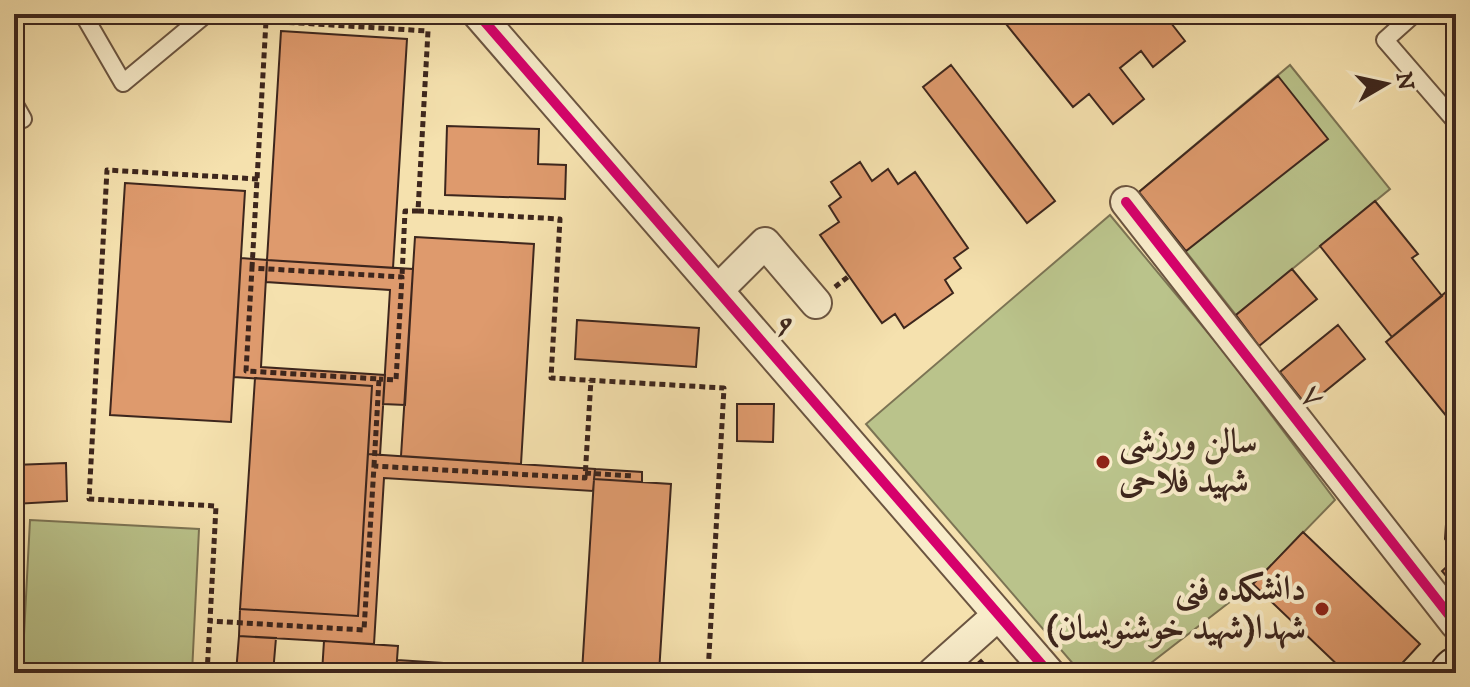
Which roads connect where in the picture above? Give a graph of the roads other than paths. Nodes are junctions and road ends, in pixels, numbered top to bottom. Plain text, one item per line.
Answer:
1 (83, 14) edge
2 (206, 14) edge
3 (478, 14) edge
4 (1414, 14) edge
5 (14, 103) edge
6 (23, 119) dead end
7 (1456, 122) edge
8 (1126, 202) dead end
9 (718, 290) junction
10 (816, 303) dead end
11 (998, 615) junction
12 (1456, 624) edge
13 (933, 673) edge
14 (1049, 673) edge

1 - 2 lane
3 - 9 street, ۹
4 - 7 lane
5 - 6 lane
8 - 12 street, ۷
9 - 10 street
9 - 11 street, ۹
11 - 13 street
11 - 14 street, ۹

